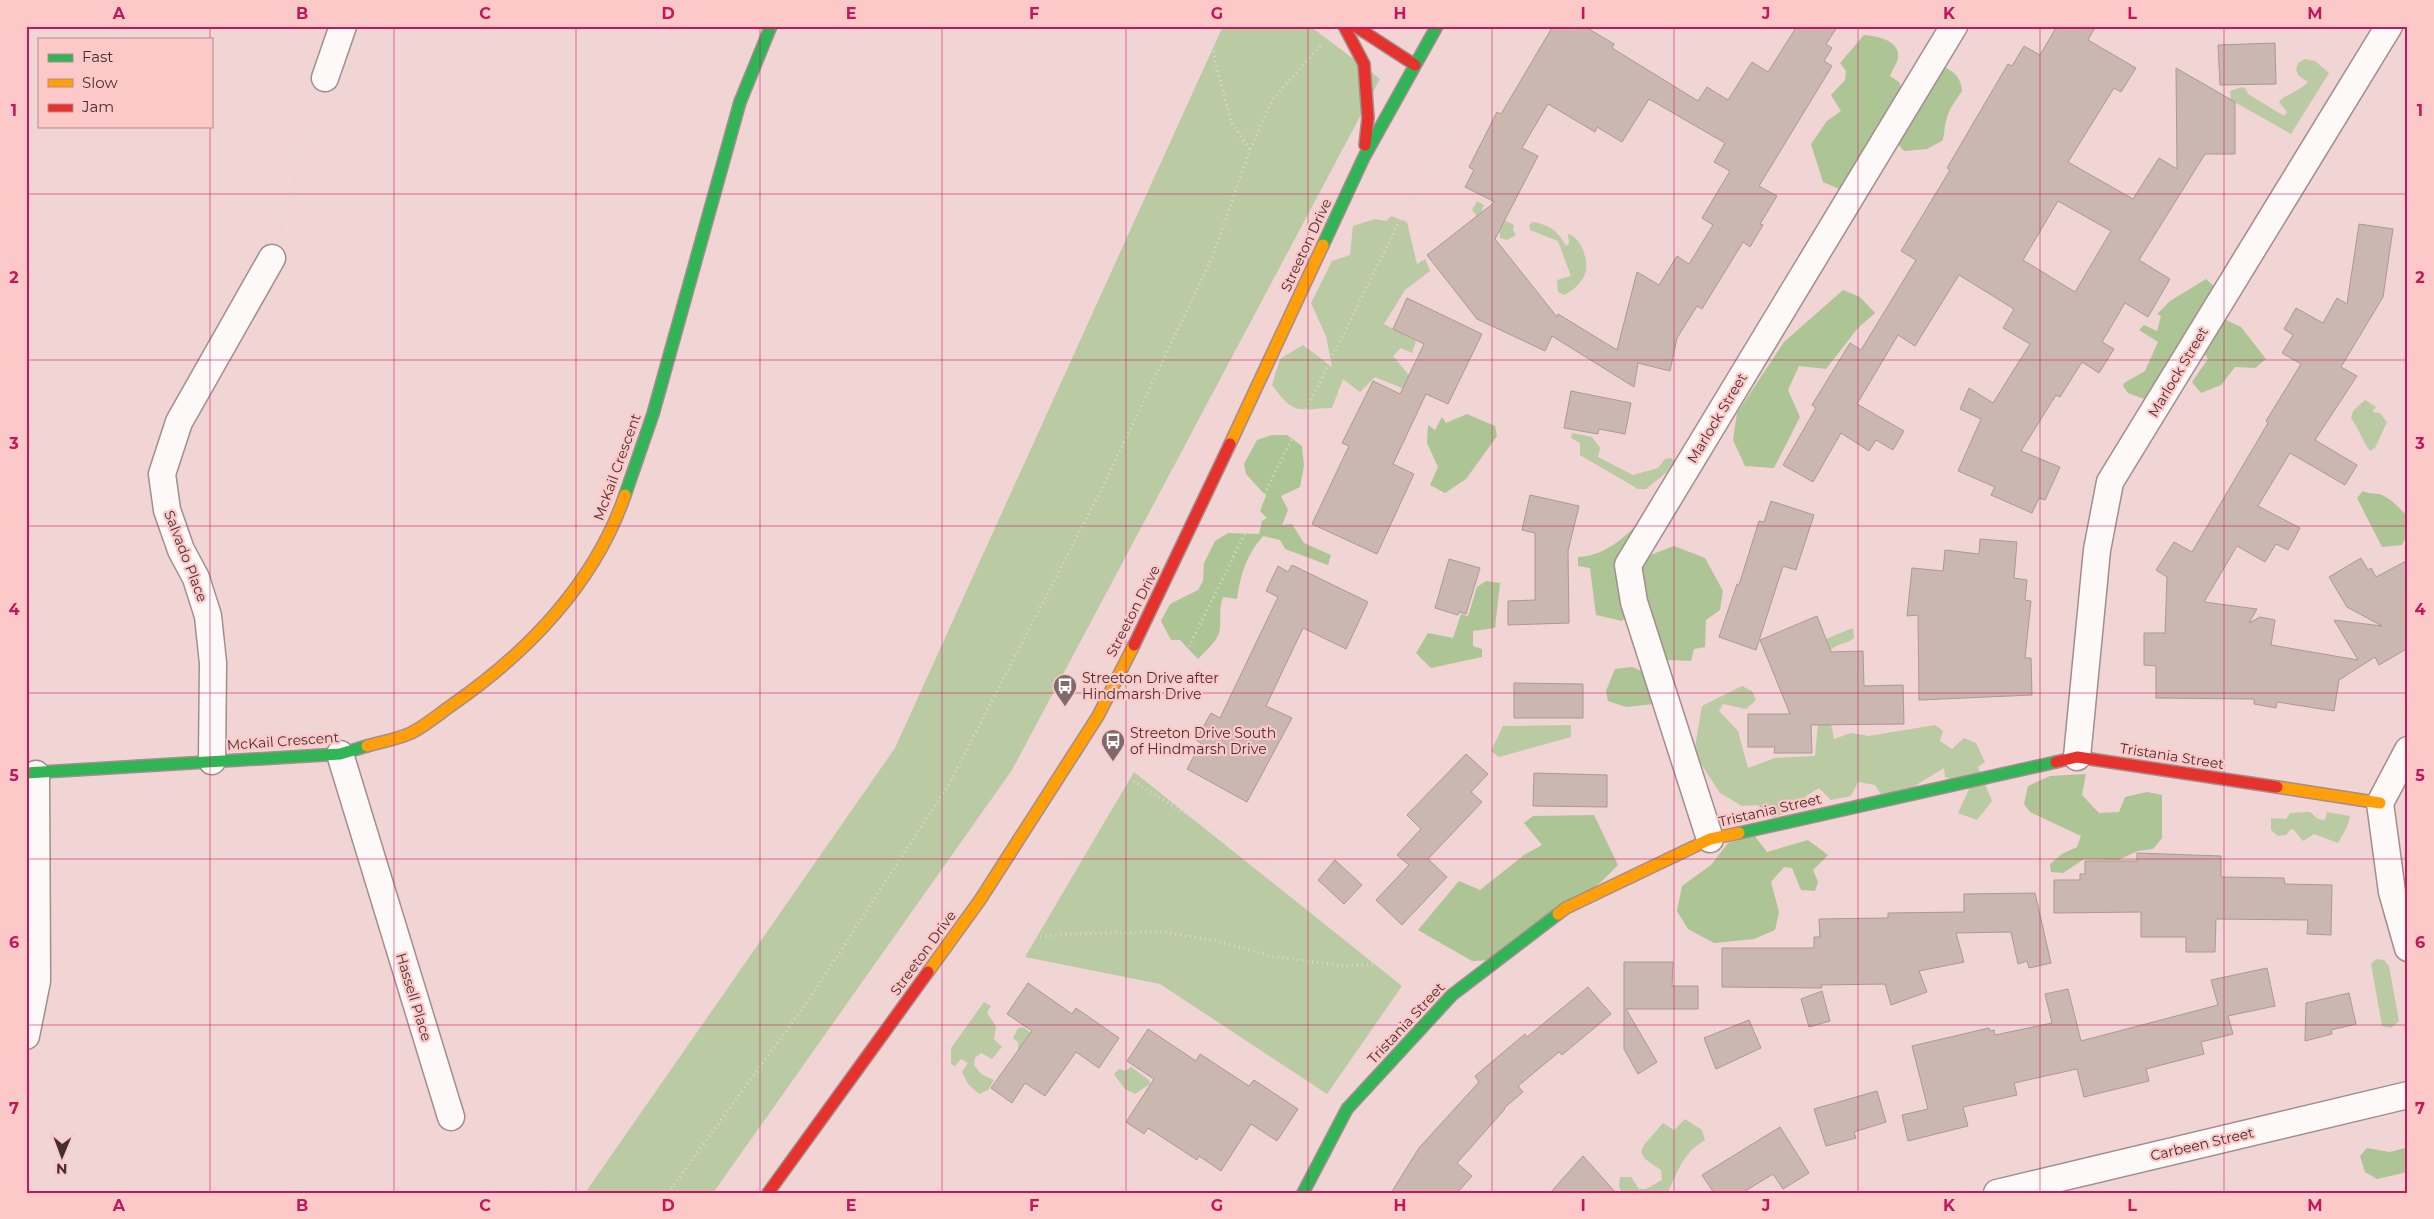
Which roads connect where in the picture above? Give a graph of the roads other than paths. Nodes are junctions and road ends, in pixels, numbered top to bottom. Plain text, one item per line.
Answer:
1 (343, 26) edge
2 (771, 26) edge
3 (1344, 26) edge
4 (1355, 26) edge
5 (1954, 26) edge
6 (2389, 26) edge
7 (1433, 28) edge
8 (1415, 65) junction
9 (325, 78) road end
10 (1364, 157) junction
11 (272, 258) road end
12 (2408, 750) edge
13 (340, 754) junction
14 (2077, 756) junction
15 (212, 761) junction
16 (31, 774) edge
17 (2380, 803) junction
18 (1710, 839) junction
19 (2408, 948) edge
20 (26, 1036) edge
21 (2408, 1095) edge
22 (451, 1117) road end
23 (768, 1193) edge
24 (1302, 1193) edge
25 (1997, 1193) edge

1 - 9 street
2 - 13 street, McKail Crescent
3 - 10 street
4 - 8 street
5 - 18 street, Marlock Street
6 - 14 street, Marlock Street
7 - 8 street, Streeton Drive
8 - 10 street, Streeton Drive
10 - 23 street, Streeton Drive
11 - 15 street, Salvado Place
12 - 17 street
13 - 15 street, McKail Crescent
13 - 22 street, Hassell Place
14 - 17 street, Tristania Street
14 - 18 street, Tristania Street
15 - 16 street, McKail Crescent
16 - 20 street
17 - 19 street
18 - 24 street, Tristania Street
21 - 25 street, Carbeen Street

